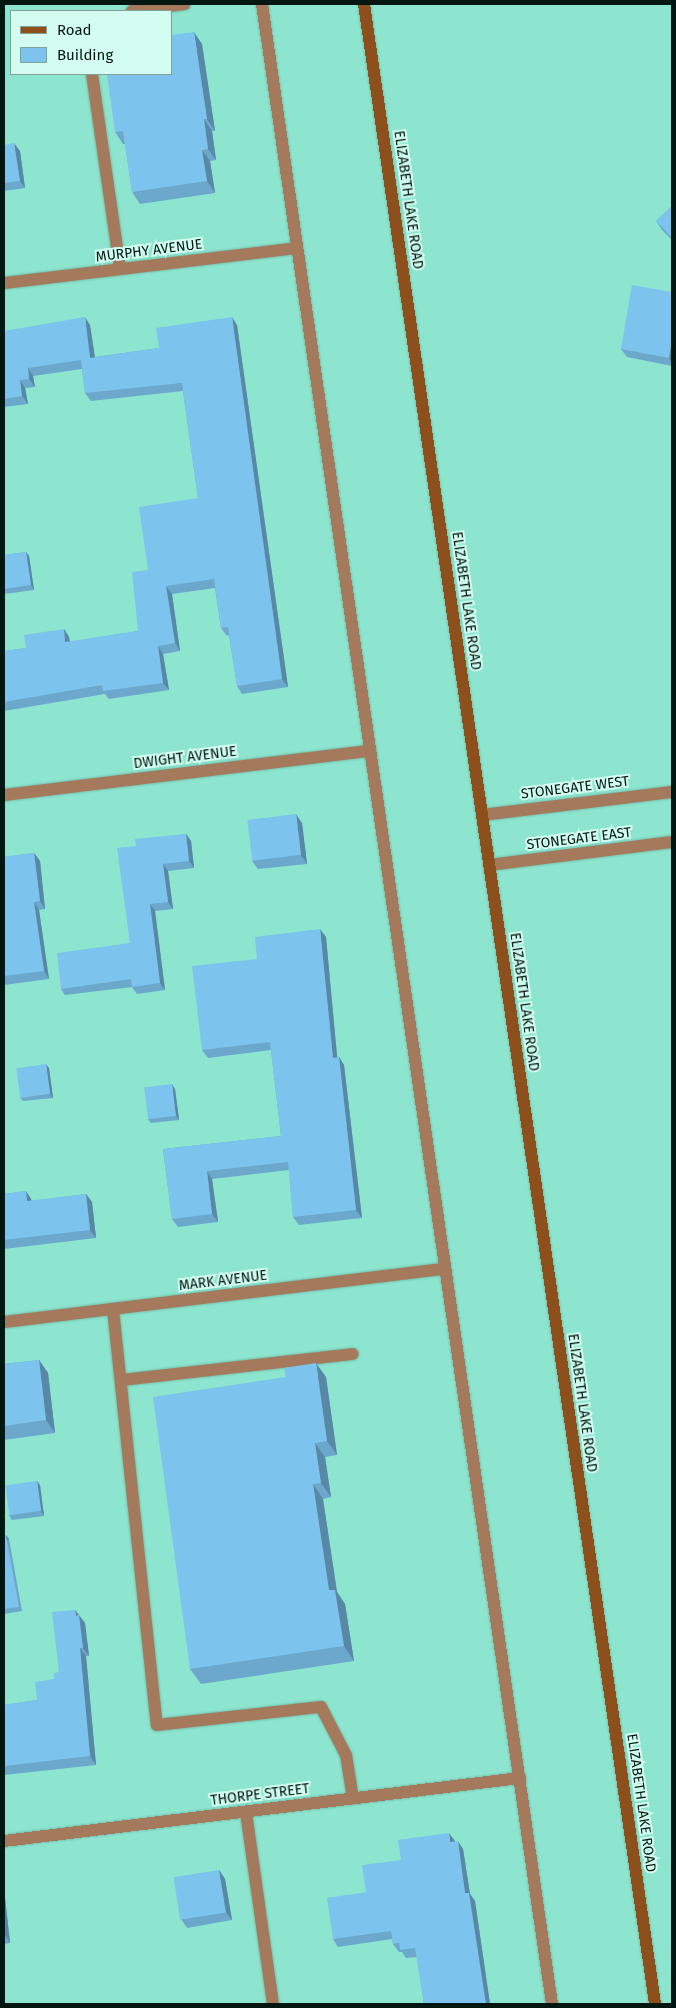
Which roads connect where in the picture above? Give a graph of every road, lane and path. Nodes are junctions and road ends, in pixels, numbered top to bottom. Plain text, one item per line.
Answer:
1 (185, 4) edge
2 (262, 4) edge
3 (364, 4) edge
4 (140, 10) edge
5 (92, 75) edge
6 (297, 248) junction
7 (120, 269) junction
8 (4, 283) edge
9 (370, 751) junction
10 (672, 792) edge
11 (4, 795) edge
12 (482, 815) junction
13 (672, 842) edge
14 (489, 865) junction
15 (446, 1269) junction
16 (113, 1309) junction
17 (4, 1322) edge
18 (353, 1354) dead end
19 (121, 1380) junction
20 (520, 1778) junction
21 (353, 1798) junction
22 (246, 1812) junction
23 (4, 1841) edge
24 (273, 2004) edge
25 (552, 2004) edge
26 (655, 2004) edge

1 - 4 street
2 - 6 street
3 - 12 main road, ELIZABETH LAKE ROAD
5 - 7 street
6 - 7 street, MURPHY AVENUE
6 - 9 street
7 - 8 street, MURPHY AVENUE
9 - 11 street, DWIGHT AVENUE
9 - 15 street
10 - 12 street, STONEGATE WEST
12 - 14 main road, ELIZABETH LAKE ROAD
13 - 14 street, STONEGATE EAST
14 - 26 main road, ELIZABETH LAKE ROAD
15 - 16 street, MARK AVENUE
15 - 20 street
16 - 17 street, MARK AVENUE
16 - 19 street
18 - 19 street
19 - 21 street
20 - 21 street, THORPE STREET
20 - 25 street
21 - 22 street, THORPE STREET
22 - 23 street, THORPE STREET
22 - 24 street

